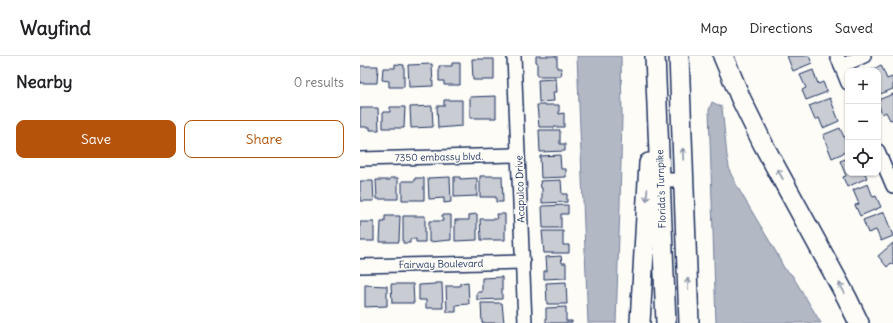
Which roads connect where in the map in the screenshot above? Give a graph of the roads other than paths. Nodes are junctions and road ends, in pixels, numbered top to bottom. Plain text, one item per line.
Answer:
1 (514, 56) edge
2 (679, 56) edge
3 (723, 56) edge
4 (864, 56) edge
5 (839, 61) edge
6 (655, 64) edge
7 (845, 76) edge
8 (360, 150) edge
9 (518, 150) junction
10 (360, 158) edge
11 (881, 158) edge
12 (660, 180) junction
13 (684, 180) junction
14 (893, 186) edge
15 (523, 262) junction
16 (360, 266) edge
17 (525, 323) edge
18 (640, 323) edge
19 (666, 323) edge
20 (689, 323) edge
21 (859, 323) edge

1 - 9 street, Acapulco Drive
13 -> 2 highway
21 -> 3 highway
4 - 5 street
5 - 7 street
6 - 12 highway, Florida's Turnpike
6 -> 18 highway
8 - 9 street
9 - 10 street, 7350 embassy blvd.
9 - 15 street, Acapulco Drive
11 - 14 street
12 - 13 street
12 - 19 highway, Florida's Turnpike
20 -> 13 highway
15 - 16 street, Fairway Boulevard
15 - 17 street, Acapulco Drive

